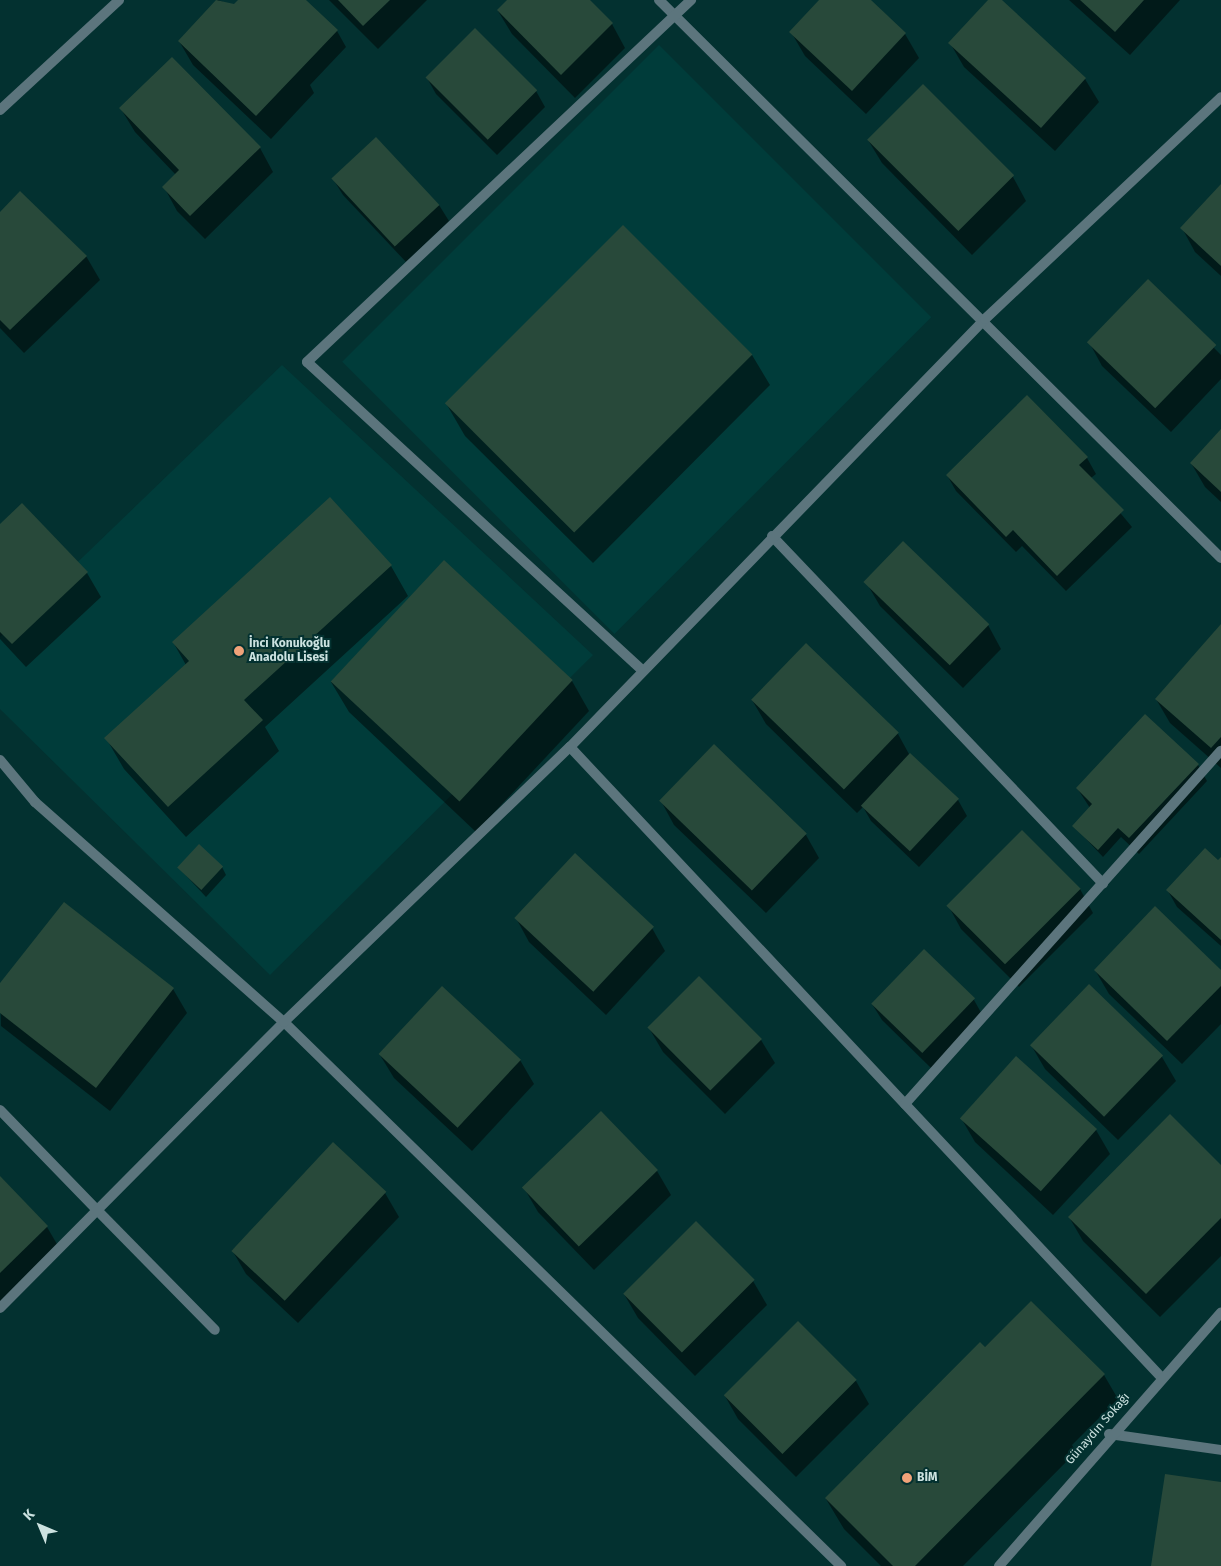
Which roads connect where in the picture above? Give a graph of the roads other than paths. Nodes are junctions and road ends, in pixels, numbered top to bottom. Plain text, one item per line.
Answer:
1 (119, 0) edge
2 (659, 0) edge
3 (691, 0) edge
4 (675, 16) junction
5 (1221, 97) edge
6 (0, 110) edge
7 (985, 319) junction
8 (772, 536) junction
9 (1221, 558) edge
10 (642, 670) junction
11 (570, 747) junction
12 (1221, 752) edge
13 (0, 760) edge
14 (1103, 884) junction
15 (284, 1022) junction
16 (905, 1104) junction
17 (0, 1110) edge
18 (97, 1210) junction
19 (0, 1308) edge
20 (1221, 1312) edge
21 (215, 1330) dead end
22 (1160, 1376) junction
23 (1109, 1434) junction
24 (1221, 1450) edge
25 (841, 1566) edge
26 (999, 1566) edge

1 - 6 street
2 - 4 street
3 - 4 street
4 - 7 street
4 - 10 street
5 - 7 street
7 - 8 street
7 - 9 street
8 - 10 street
8 - 14 street
10 - 11 street
11 - 15 street
11 - 16 street
12 - 14 street
13 - 15 street
14 - 16 street
15 - 18 street
15 - 25 street
16 - 22 street
17 - 18 street
18 - 19 street
18 - 21 street
20 - 22 street, Günaydın Sokağı
22 - 23 street, Günaydın Sokağı
23 - 24 street
23 - 26 street, Günaydın Sokağı

